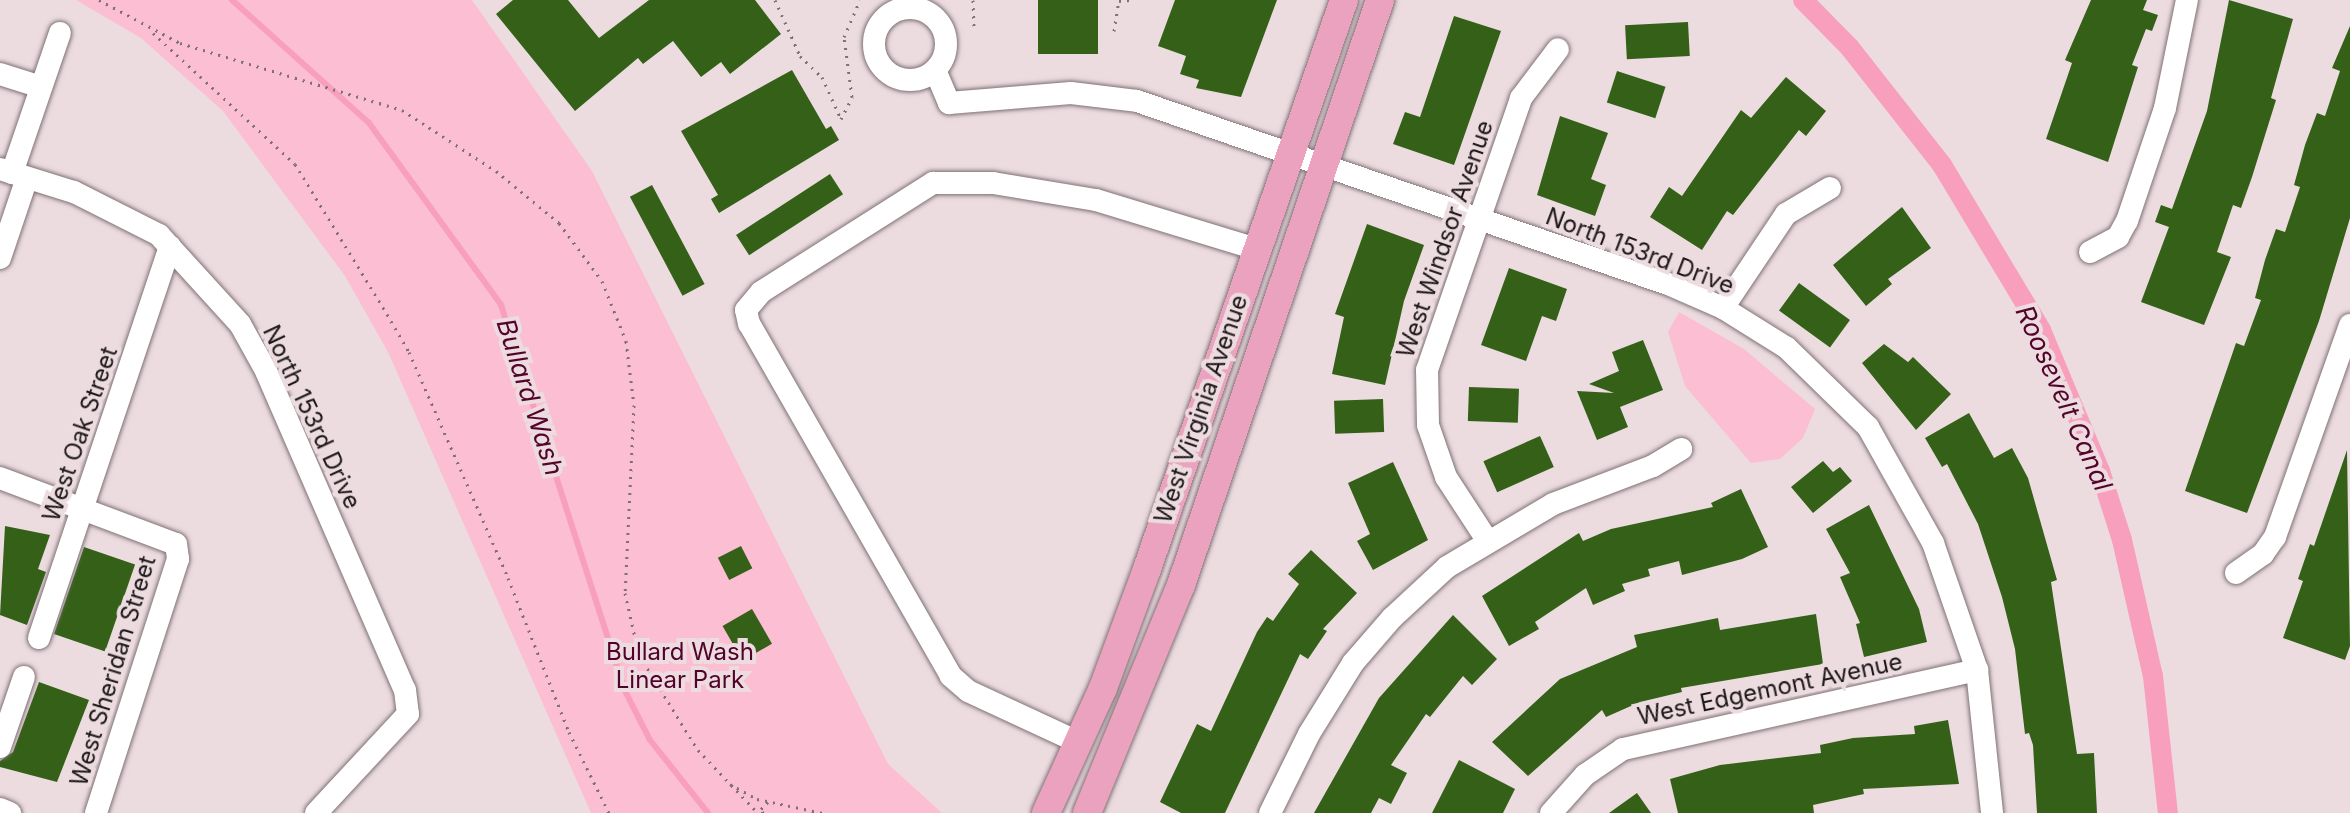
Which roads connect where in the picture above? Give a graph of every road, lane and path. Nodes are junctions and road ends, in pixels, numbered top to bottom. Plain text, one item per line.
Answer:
1 (101, 0) edge
2 (775, 0) edge
3 (860, 0) edge
4 (973, 0) edge
5 (1130, 0) edge
6 (1344, 0) edge
7 (1380, 0) edge
8 (2187, 0) edge
9 (974, 26) dead end
10 (147, 28) junction
11 (1114, 31) dead end
12 (60, 33) dead end
13 (180, 43) junction
14 (1558, 49) dead end
15 (175, 56) junction
16 (935, 70) dead end
17 (0, 74) edge
18 (41, 87) junction
19 (1288, 155) junction
20 (1320, 166) junction
21 (13, 173) edge
22 (1830, 188) dead end
23 (1478, 219) junction
24 (170, 246) junction
25 (1256, 249) junction
26 (2090, 252) dead end
27 (0, 258) edge
28 (1723, 308) junction
29 (2350, 325) edge
30 (1681, 449) dead end
31 (0, 478) edge
32 (83, 507) junction
33 (1487, 540) junction
34 (2236, 573) dead end
35 (39, 638) dead end
36 (1977, 670) junction
37 (24, 677) dead end
38 (1080, 743) junction
39 (0, 747) edge
40 (727, 782) junction
41 (768, 802) junction
42 (0, 809) edge
43 (10, 813) edge
44 (96, 813) edge
45 (316, 813) edge
46 (609, 813) edge
47 (761, 813) edge
48 (823, 813) edge
49 (1046, 813) edge
50 (1087, 813) edge
51 (1270, 813) edge
52 (1551, 813) edge
53 (1992, 813) edge

1 - 10 path
2 - 3 path
4 - 9 path
5 - 11 path
6 - 19 main road, West Virginia Avenue
7 - 20 main road, West Virginia Avenue
8 - 26 street
10 - 13 path
10 - 15 path
12 - 18 street
13 - 15 path
13 - 40 path
14 - 23 street, West Windsor Avenue
15 - 46 path
16 - 19 street, North 153rd Drive
17 - 18 street
18 - 21 street
19 - 20 street, North 153rd Drive
19 - 25 main road, West Virginia Avenue
20 - 23 street, North 153rd Drive
20 - 50 main road, West Virginia Avenue
21 - 24 street, North 153rd Drive
21 - 27 street
22 - 28 street
23 - 28 street, North 153rd Drive
23 - 33 street, West Windsor Avenue
24 - 32 street, West Oak Street
24 - 45 street, North 153rd Drive
25 - 38 main road, West Virginia Avenue
25 - 38 street
28 - 36 street, North 153rd Drive
29 - 34 street
30 - 33 street
31 - 32 street
32 - 35 street, West Oak Street
32 - 44 street, West Sheridan Street
33 - 51 street
36 - 52 street, West Edgemont Avenue
36 - 53 street, North 153rd Drive
37 - 39 street
38 - 49 main road, West Virginia Avenue
40 - 41 path
40 - 47 path
41 - 47 path
41 - 48 path
42 - 43 street

